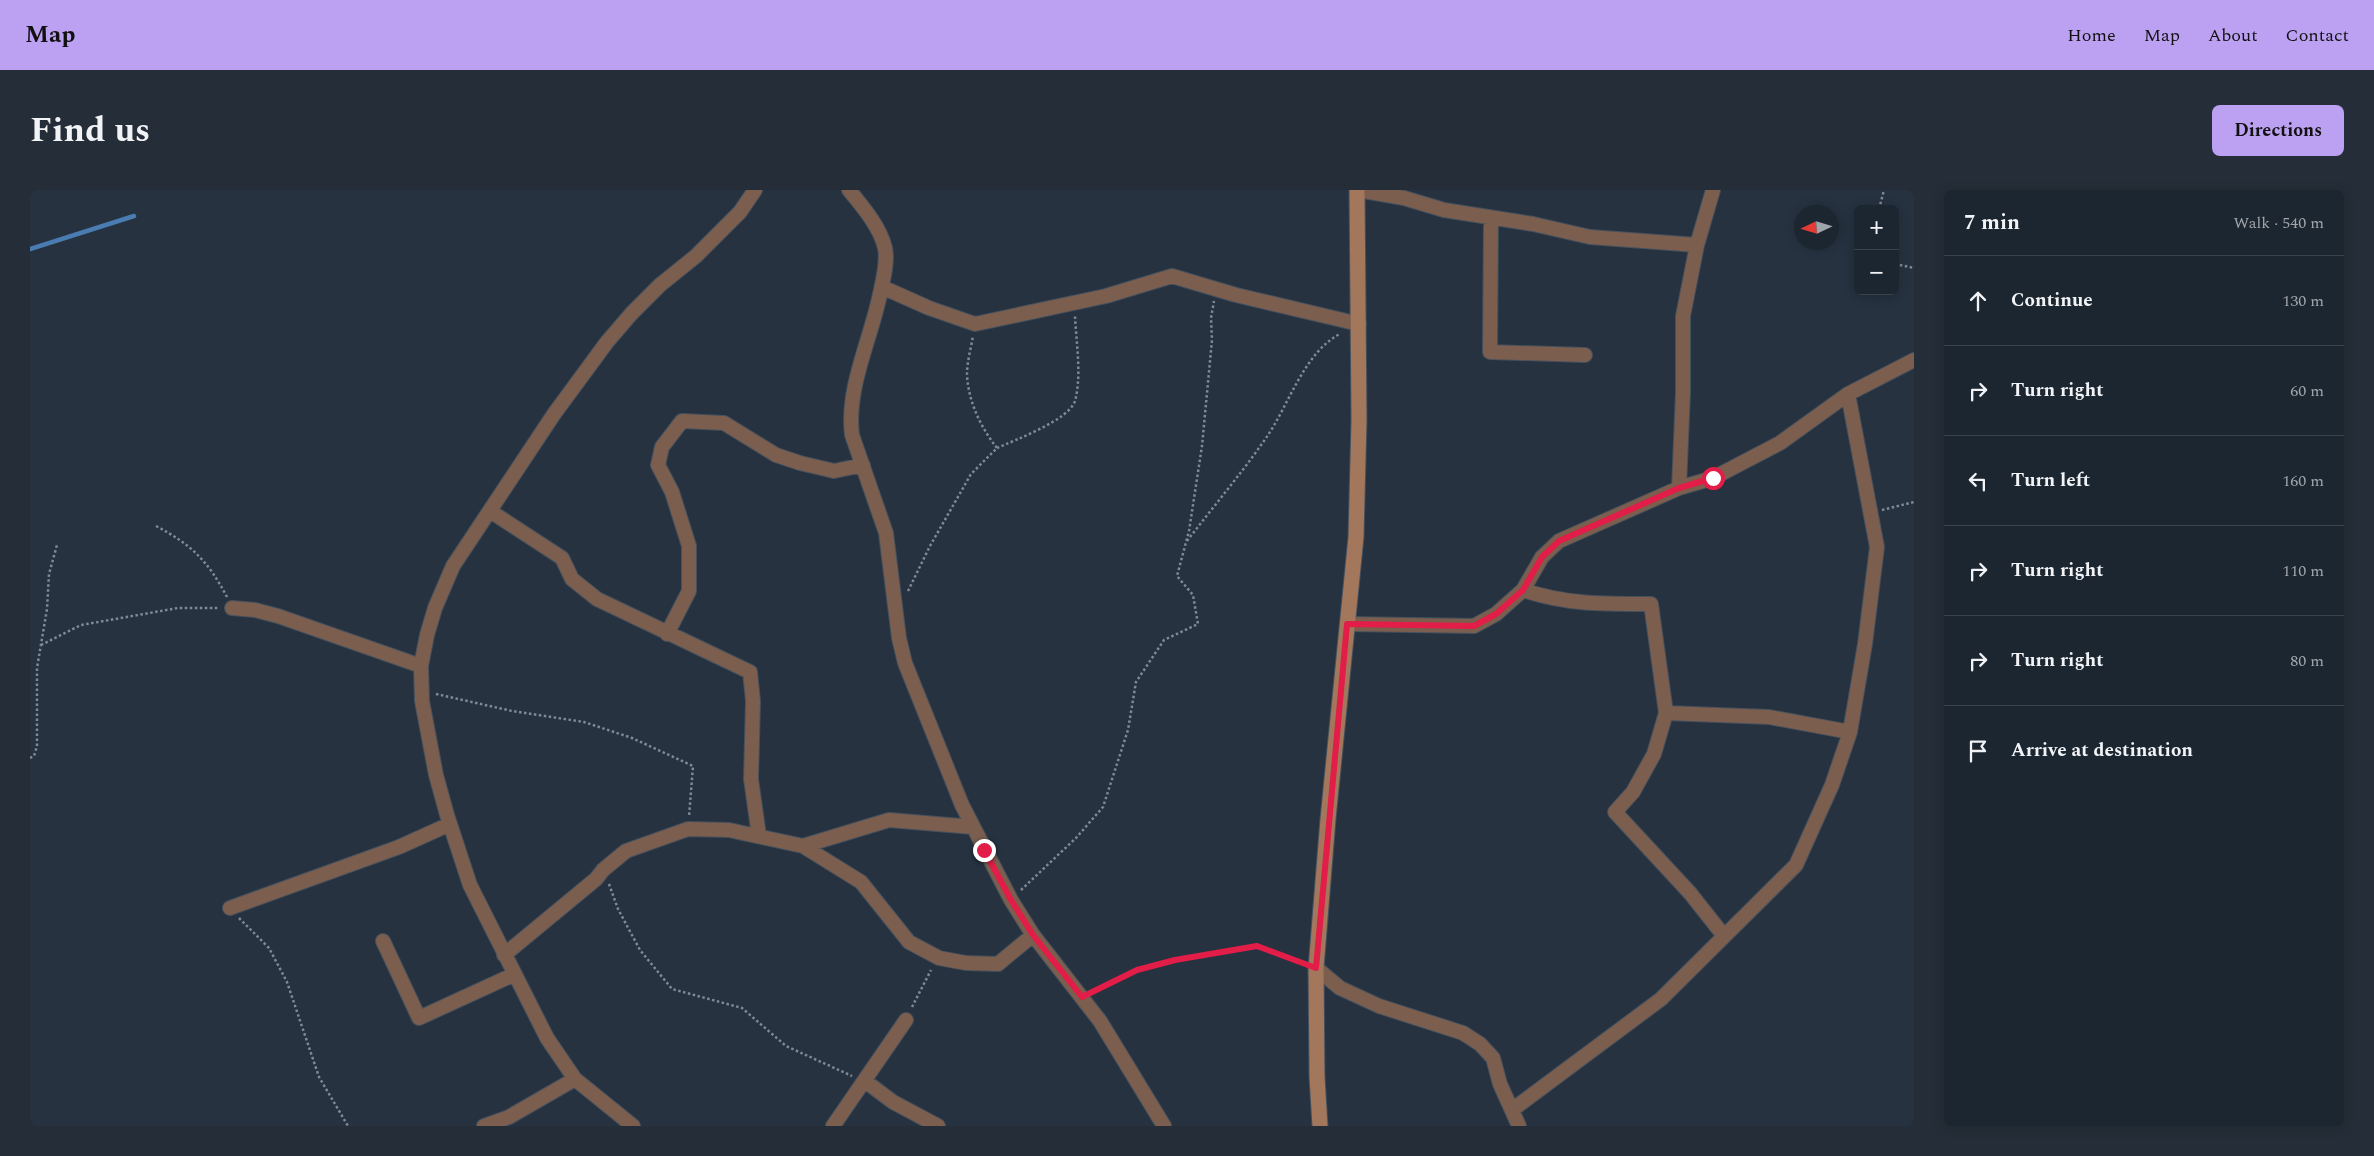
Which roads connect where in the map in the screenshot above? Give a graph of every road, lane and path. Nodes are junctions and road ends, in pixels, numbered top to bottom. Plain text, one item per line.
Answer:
1 (755, 190) edge
2 (849, 190) edge
3 (1357, 190) edge
4 (1713, 190) edge
5 (1884, 190) edge
6 (1880, 205) edge
7 (1491, 219) junction
8 (1697, 245) junction
9 (1899, 265) edge
10 (1914, 268) edge
11 (882, 287) junction
12 (1216, 290) junction
13 (1075, 303) junction
14 (975, 324) junction
15 (1359, 324) junction
16 (1585, 355) dead end
17 (1914, 360) edge
18 (1848, 394) junction
19 (997, 448) junction
20 (863, 465) junction
21 (1679, 488) junction
22 (1914, 502) edge
23 (490, 511) junction
24 (1871, 513) junction
25 (156, 526) dead end
26 (1186, 542) junction
27 (57, 545) dead end
28 (1523, 590) junction
29 (232, 608) junction
30 (896, 615) junction
31 (1347, 624) junction
32 (667, 634) junction
33 (41, 645) junction
34 (421, 666) junction
35 (422, 691) junction
36 (1666, 713) junction
37 (1850, 732) junction
38 (30, 758) edge
39 (450, 824) junction
40 (973, 828) junction
41 (688, 829) junction
42 (759, 836) junction
43 (803, 846) junction
44 (603, 870) junction
45 (1011, 900) junction
46 (230, 908) joint
47 (1033, 935) junction
48 (1724, 936) junction
49 (383, 941) dead end
50 (504, 955) junction
51 (938, 958) junction
52 (1316, 968) junction
53 (515, 974) junction
54 (1082, 997) junction
55 (906, 1020) joint
56 (575, 1079) junction
57 (865, 1081) junction
58 (1512, 1110) junction
59 (348, 1126) edge
60 (484, 1126) edge
61 (633, 1126) edge
62 (833, 1126) edge
63 (938, 1126) edge
64 (1164, 1126) edge
65 (1320, 1126) edge
66 (1519, 1126) edge

1 - 23 street
2 - 11 street
3 - 7 street
3 - 15 main road
4 - 8 street
5 - 6 path
7 - 8 street
7 - 16 street
8 - 21 street
9 - 10 path
11 - 14 street
11 - 20 street
12 - 13 street
12 - 15 street
12 - 26 path
13 - 14 street
13 - 19 path
14 - 19 path
15 - 26 path
15 - 31 main road
17 - 18 street
18 - 21 street
18 - 24 street
19 - 30 path
20 - 30 street
20 - 32 street
21 - 28 street
22 - 24 path
23 - 32 street
23 - 34 street
24 - 37 street
25 - 29 path
26 - 45 path
27 - 33 path
28 - 31 street
28 - 36 street
29 - 33 path
29 - 34 street
30 - 40 street
31 - 52 main road
32 - 42 street
33 - 38 path
34 - 35 street
35 - 39 street
35 - 41 path
36 - 37 street
36 - 48 street
37 - 48 street
39 - 46 street
39 - 50 street
40 - 43 street
40 - 45 street
41 - 42 street
41 - 44 street
42 - 43 street
43 - 51 street
44 - 50 street
44 - 57 path
45 - 47 street
46 - 59 path
47 - 51 street
47 - 54 street
48 - 58 street
49 - 53 street
50 - 53 street
51 - 55 path
52 - 54 path
52 - 58 street
52 - 65 main road
53 - 56 street
54 - 64 street
55 - 57 street
56 - 60 street
56 - 61 street
57 - 62 street
57 - 63 street
58 - 66 street

